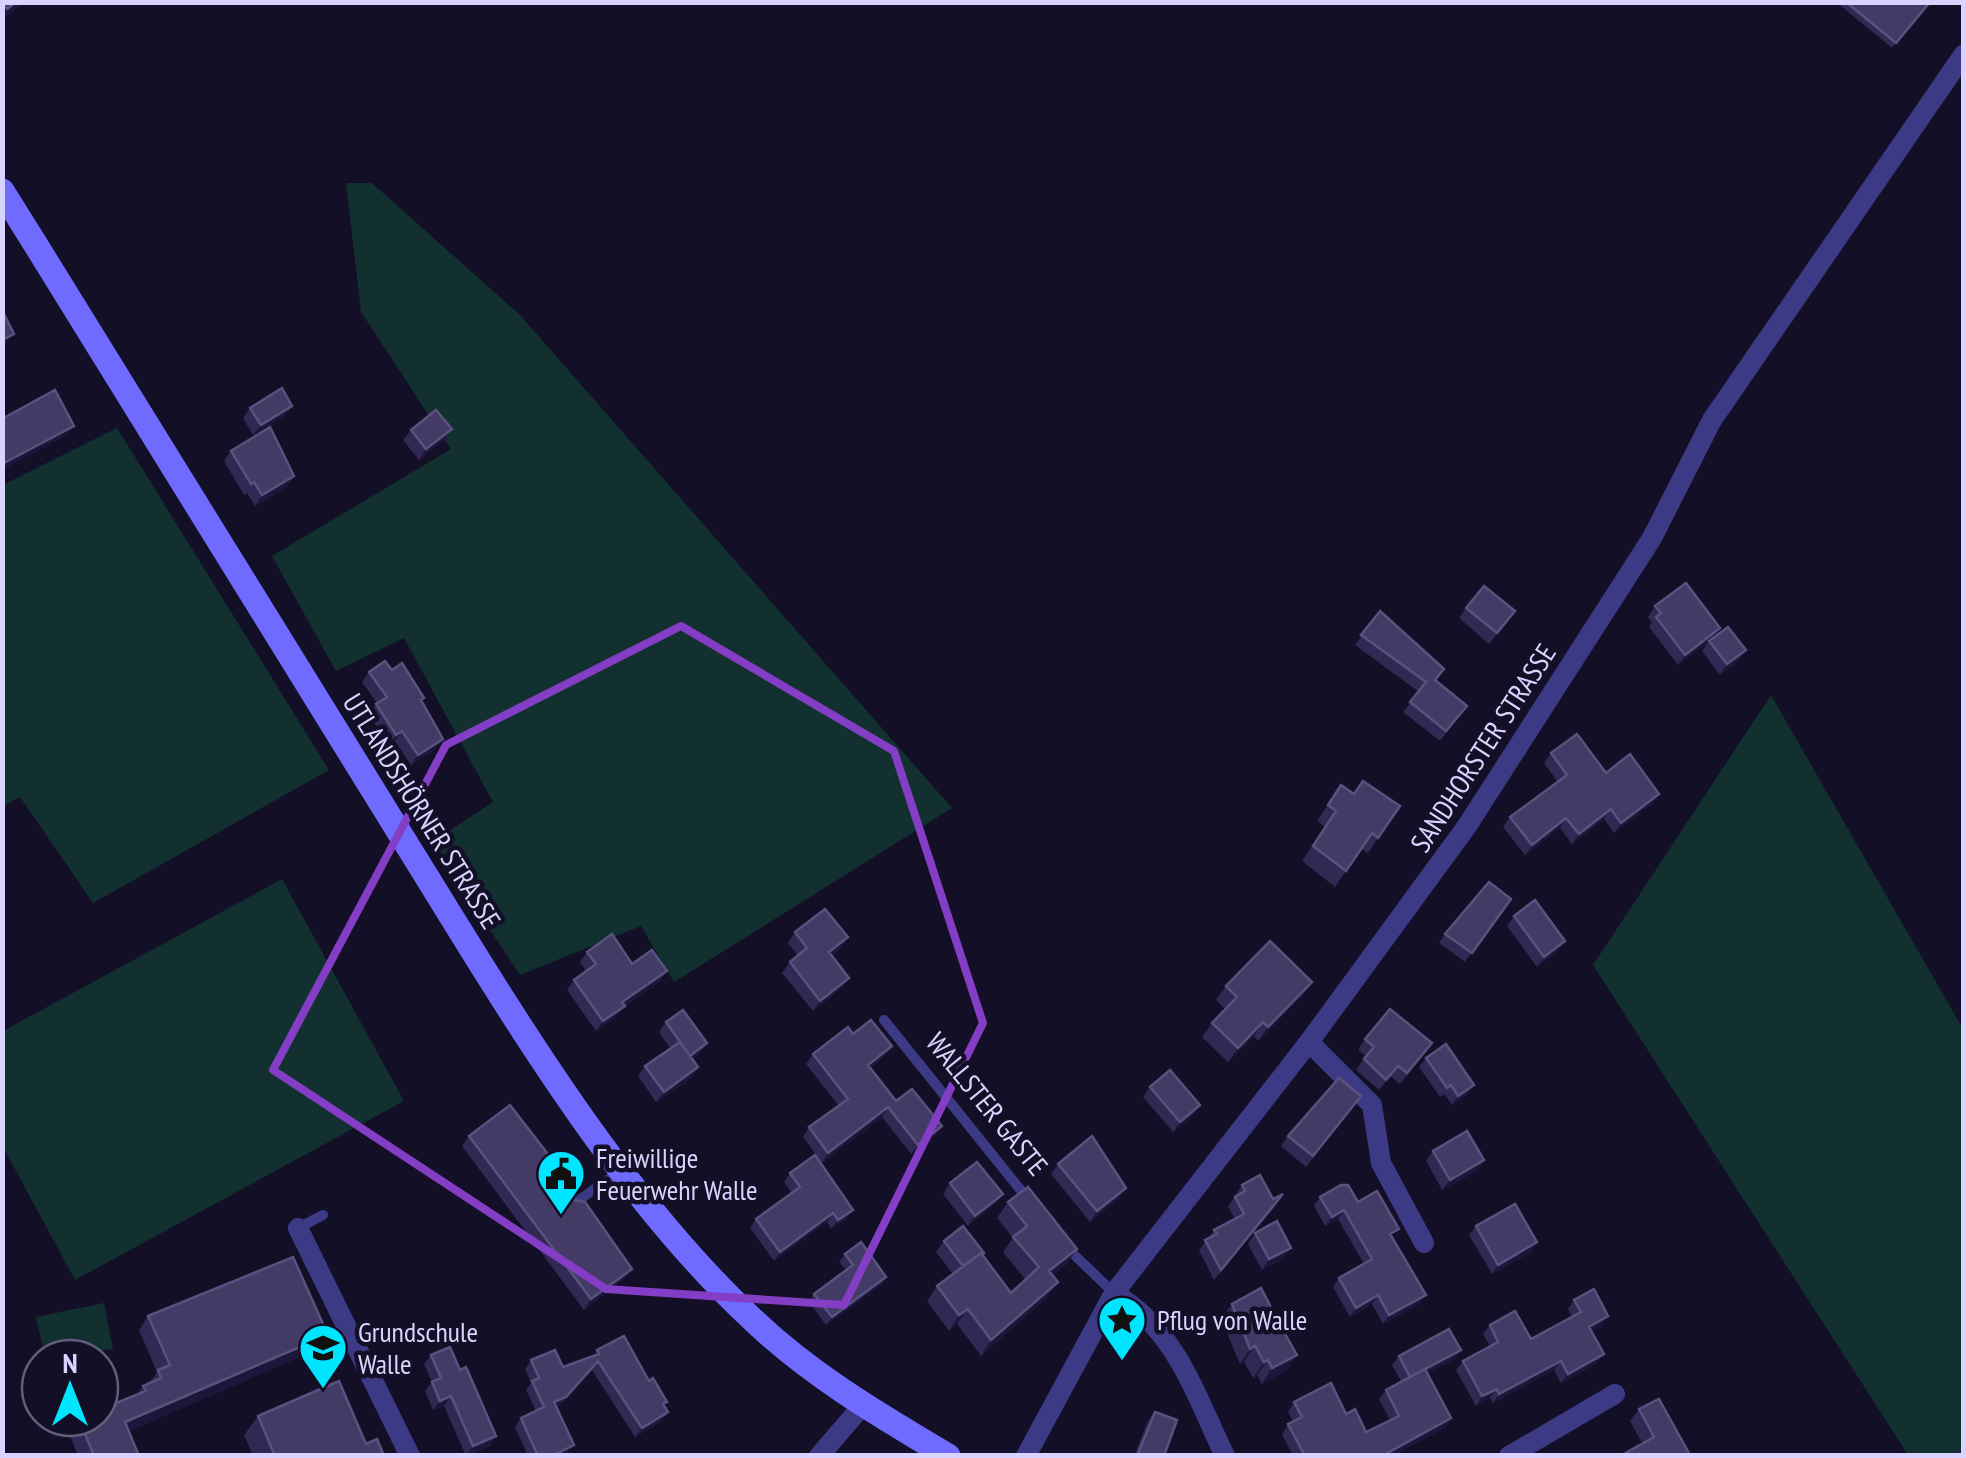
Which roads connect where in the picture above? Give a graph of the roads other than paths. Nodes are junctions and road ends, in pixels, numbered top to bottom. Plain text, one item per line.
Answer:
1 (1964, 54) edge
2 (2, 191) edge
3 (884, 1020) dead end
4 (1309, 1042) junction
5 (623, 1170) junction
6 (572, 1205) edge
7 (1036, 1210) edge
8 (323, 1215) dead end
9 (298, 1228) joint
10 (1060, 1239) edge
11 (1424, 1244) dead end
12 (1114, 1294) junction
13 (1616, 1394) dead end
14 (862, 1405) junction
15 (410, 1456) edge
16 (819, 1456) edge
17 (948, 1456) edge
18 (1026, 1456) edge
19 (1225, 1456) edge
20 (1508, 1456) edge

1 - 4 street, SANDHORSTER STRASSE
2 - 5 street, UTLANDSHÖRNER STRASSE
3 - 7 lane, WALLSTER GASTE
4 - 11 street
4 - 12 street, SANDHORSTER STRASSE
5 - 6 lane
5 - 14 street, UTLANDSHÖRNER STRASSE
8 - 9 lane
9 - 15 street
10 - 12 lane
12 - 18 street, SANDHORSTER STRASSE
12 - 19 street
13 - 20 street
14 - 16 street
14 - 17 street, UTLANDSHÖRNER STRASSE

